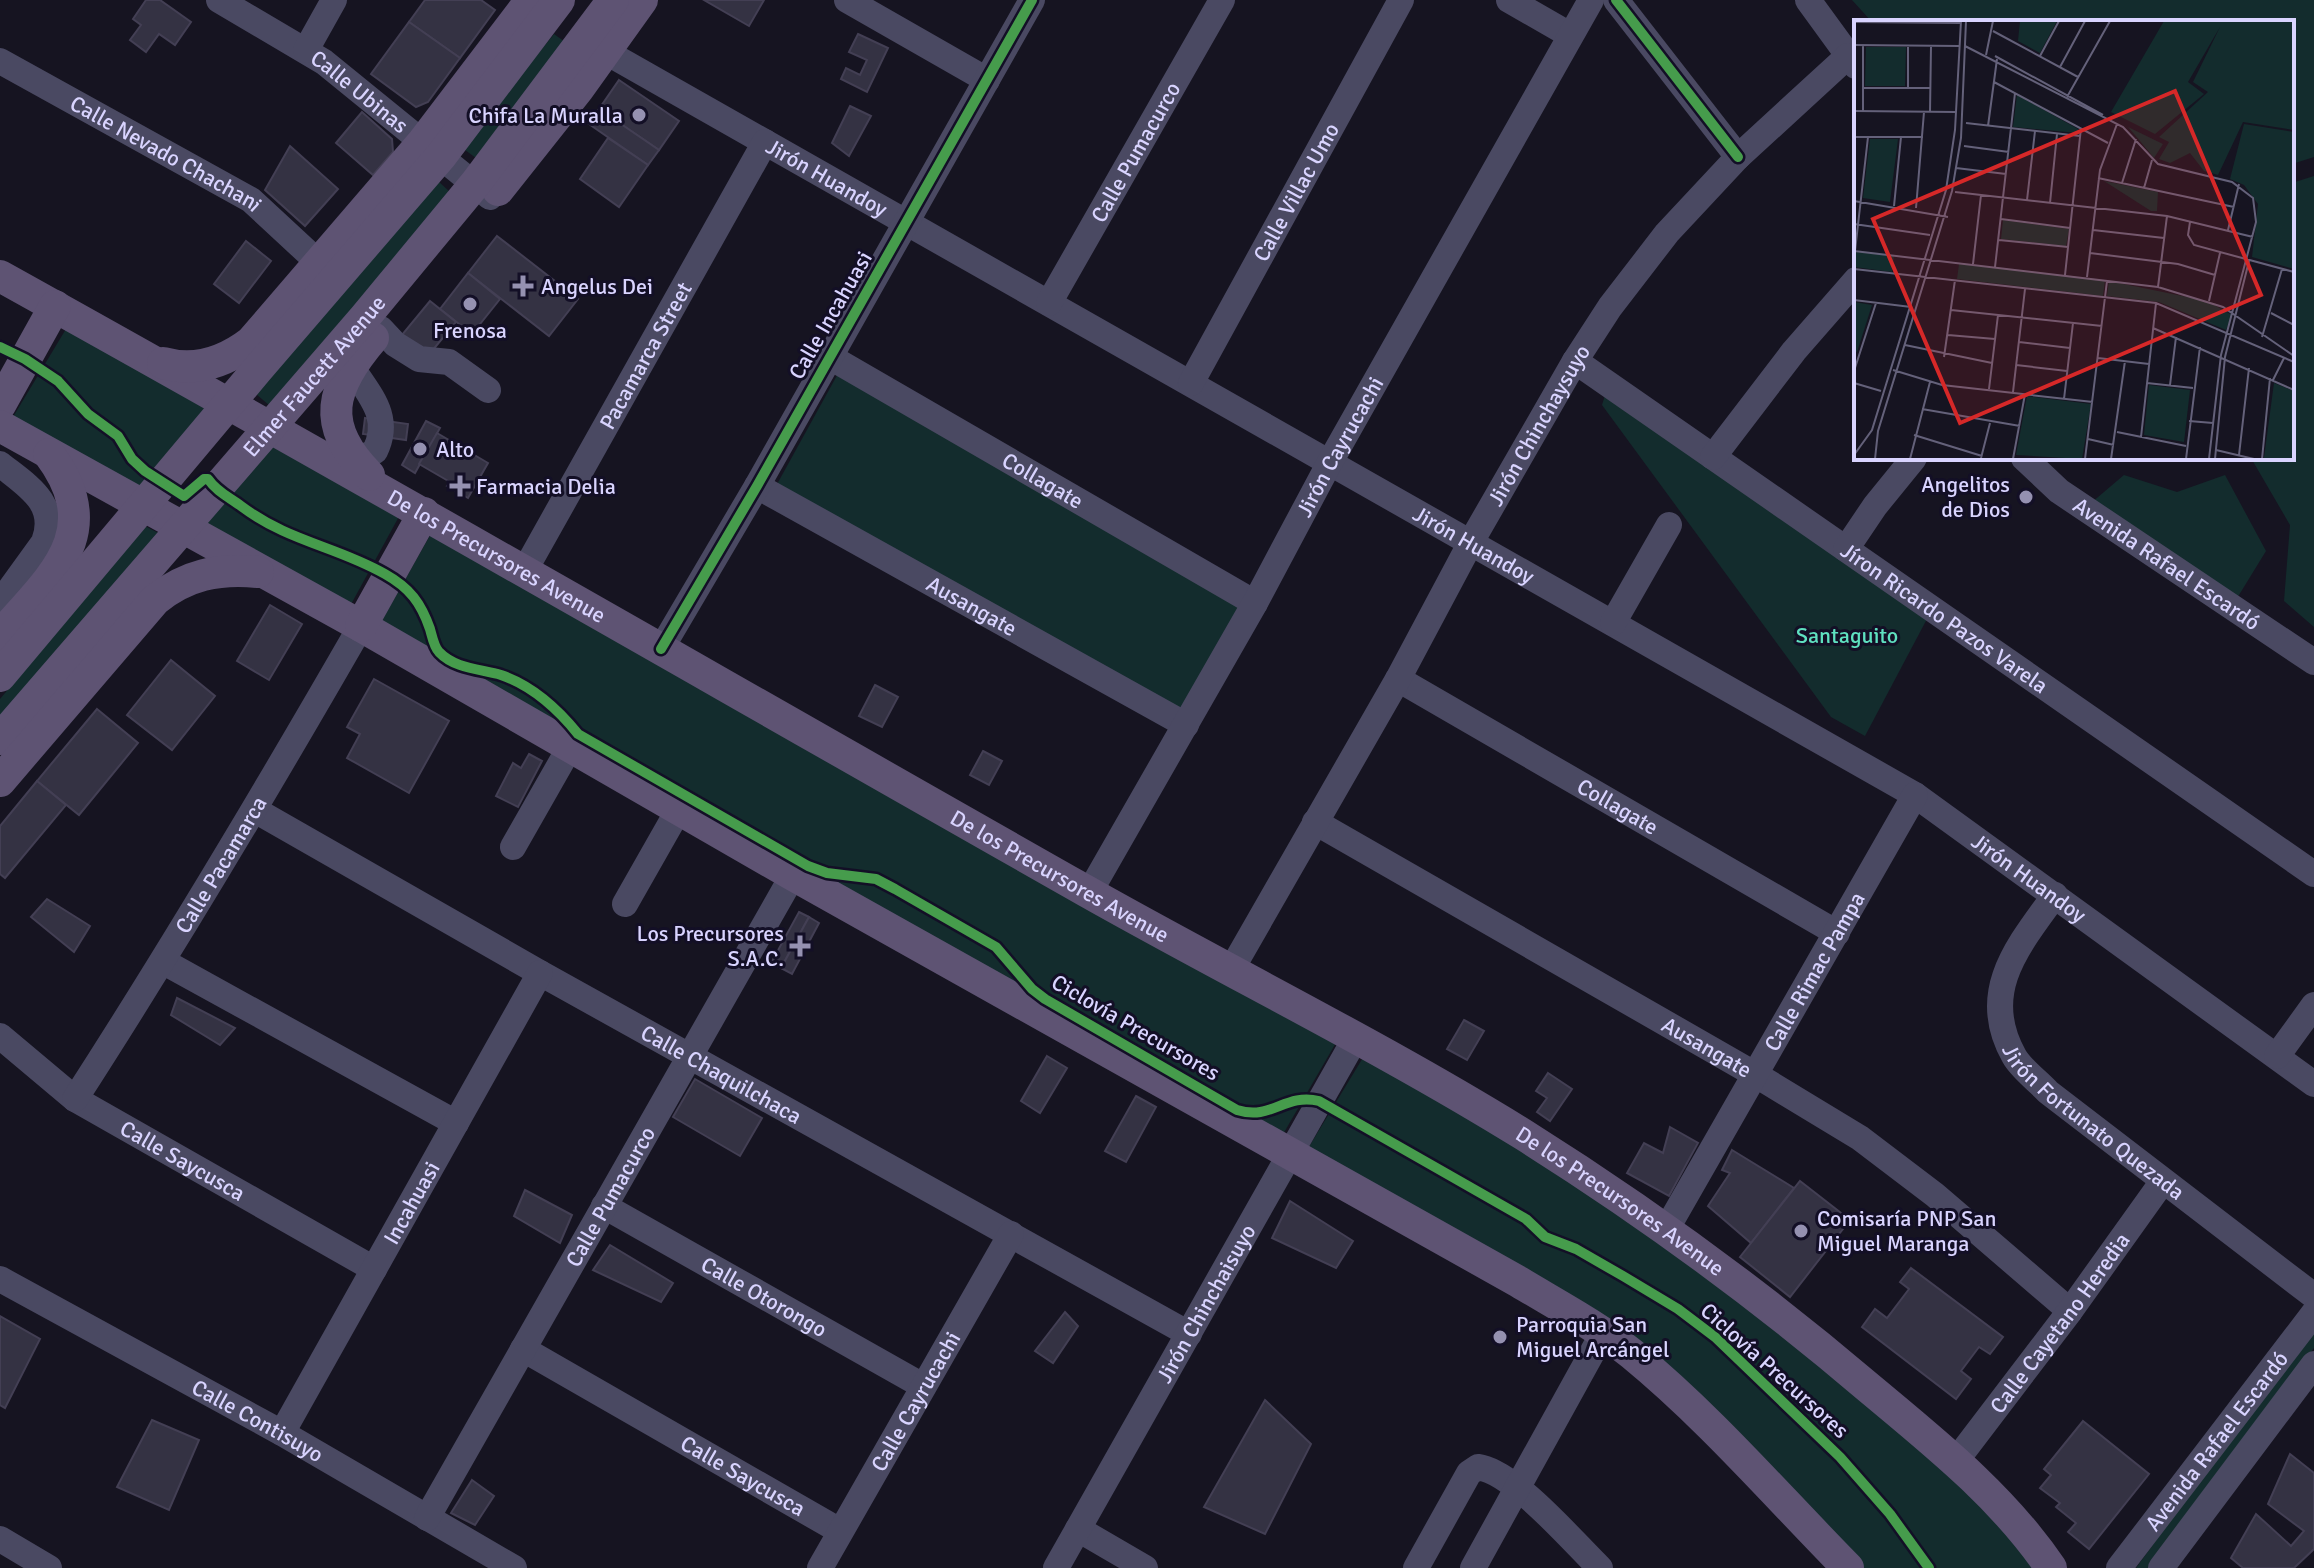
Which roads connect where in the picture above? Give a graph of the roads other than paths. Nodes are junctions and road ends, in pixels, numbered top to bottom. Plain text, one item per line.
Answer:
1 (219, 0) edge
2 (334, 0) edge
3 (613, 0) edge
4 (642, 0) edge
5 (847, 0) edge
6 (1032, 0) edge
7 (1222, 0) edge
8 (1401, 0) edge
9 (1509, 0) edge
10 (1591, 0) edge
11 (1616, 0) edge
12 (1808, 0) edge
13 (547, 4) edge
14 (1570, 35) junction
15 (597, 44) junction
16 (306, 50) junction
17 (0, 61) edge
18 (1852, 61) edge
19 (987, 80) junction
20 (765, 142) junction
21 (432, 149) junction
22 (1738, 157) junction
23 (484, 191) junction
24 (906, 222) junction
25 (319, 263) junction
26 (0, 276) edge
27 (1854, 282) edge
28 (1049, 303) junction
29 (55, 306) junction
30 (373, 323) junction
31 (830, 357) junction
32 (150, 359) junction
33 (1575, 361) junction
34 (351, 366) junction
35 (1191, 383) junction
36 (488, 390) dead end
37 (229, 404) junction
38 (0, 405) edge
39 (0, 426) edge
40 (271, 427) junction
41 (47, 451) junction
42 (1713, 457) junction
43 (1912, 460) edge
44 (2026, 460) edge
45 (356, 462) junction
46 (1330, 462) junction
47 (0, 464) edge
48 (757, 486) junction
49 (393, 495) junction
50 (144, 505) junction
51 (424, 513) junction
52 (1669, 525) dead end
53 (183, 527) junction
54 (1471, 542) junction
55 (1846, 549) junction
56 (525, 570) junction
57 (266, 573) junction
58 (0, 603) edge
59 (1255, 603) junction
60 (1613, 623) junction
61 (361, 626) junction
62 (0, 636) edge
63 (661, 649) junction
64 (2314, 662) edge
65 (0, 676) edge
66 (1398, 679) junction
67 (1186, 725) junction
68 (0, 739) edge
69 (570, 747) junction
70 (0, 781) edge
71 (1915, 795) junction
72 (679, 809) junction
73 (255, 810) junction
74 (1315, 822) junction
75 (513, 847) dead end
76 (2314, 874) edge
77 (793, 875) junction
78 (1089, 893) junction
79 (2055, 895) junction
80 (625, 904) dead end
81 (1837, 933) junction
82 (164, 962) junction
83 (1230, 972) junction
84 (540, 973) junction
85 (2314, 1005) edge
86 (0, 1036) edge
87 (1355, 1039) junction
88 (690, 1054) junction
89 (2277, 1056) junction
90 (1756, 1075) junction
91 (2314, 1084) edge
92 (75, 1099) junction
93 (456, 1123) junction
94 (1289, 1155) junction
95 (2163, 1181) junction
96 (604, 1206) junction
97 (1666, 1230) junction
98 (1011, 1234) junction
99 (374, 1269) junction
100 (0, 1279) edge
101 (2314, 1296) edge
102 (2070, 1311) junction
103 (2314, 1313) edge
104 (1603, 1333) junction
105 (1189, 1334) junction
106 (523, 1349) junction
107 (2314, 1364) edge
108 (923, 1386) junction
109 (282, 1433) junction
110 (1955, 1462) junction
111 (1518, 1488) junction
112 (427, 1518) junction
113 (1078, 1529) junction
114 (840, 1531) junction
115 (0, 1539) edge
116 (506, 1566) edge
117 (49, 1568) edge
118 (820, 1568) edge
119 (1056, 1568) edge
120 (1145, 1568) edge
121 (1416, 1568) edge
122 (1473, 1568) edge
123 (1600, 1568) edge
124 (1848, 1568) edge
125 (2051, 1568) edge
126 (2119, 1568) edge
127 (2161, 1568) edge

1 - 16 street, Calle Ubinas
2 - 16 street
3 - 15 main road, Elmer Faucett Avenue
4 - 15 main road, Elmer Faucett Avenue
5 - 19 street
6 - 19 street, Calle Incahuasi
7 - 28 street, Calle Pumacurco
8 - 35 street, Calle Villac Umo
9 - 14 street
10 - 14 street, Jirón Cayrucachi
11 - 22 street
12 - 18 street
13 - 15 main road
13 - 21 main road, Elmer Faucett Avenue
14 - 46 street, Jirón Cayrucachi
15 - 20 street, Jirón Huandoy
15 - 23 main road, Elmer Faucett Avenue
16 - 21 street, Calle Ubinas
17 - 25 street, Calle Nevado Chachani
18 - 22 street, Jirón Chinchaysuyo
19 - 24 street, Calle Incahuasi
20 - 24 street, Jirón Huandoy
20 - 56 street, Pacamarca Street
21 - 23 street, Calle Ubinas
21 - 25 main road, Elmer Faucett Avenue
21 - 37 main road, Elmer Faucett Avenue
22 - 33 street, Jirón Chinchaysuyo
23 - 30 main road, Elmer Faucett Avenue
24 - 28 street, Jirón Huandoy
24 - 31 street, Calle Incahuasi
25 - 32 main road, Elmer Faucett Avenue
26 - 29 main road, De los Precursores Avenue
27 - 42 street
28 - 35 street, Jirón Huandoy
29 - 32 main road, De los Precursores Avenue
29 - 38 main road
30 - 34 main road, Elmer Faucett Avenue
30 - 36 street
30 - 40 main road, Elmer Faucett Avenue
31 - 48 street, Calle Incahuasi
31 - 59 street, Collagate
32 - 37 main road, De los Precursores Avenue
33 - 42 street, Jíron Ricardo Pazos Varela
33 - 54 street, Jirón Chinchaysuyo
34 - 45 main road, Elmer Faucett Avenue
34 - 45 street
35 - 46 street, Jirón Huandoy
37 - 40 main road, De los Precursores Avenue
37 - 50 main road, Elmer Faucett Avenue
39 - 41 main road
40 - 49 main road, De los Precursores Avenue
40 - 53 main road, Elmer Faucett Avenue
41 - 50 main road
41 - 62 main road
42 - 55 street, Jíron Ricardo Pazos Varela
43 - 55 street
44 - 64 street, Avenida Rafael Escardó
45 - 49 main road, Elmer Faucett Avenue
46 - 54 street, Jirón Huandoy
46 - 59 street, Jirón Cayrucachi
47 - 58 street
48 - 63 street, Calle Incahuasi
48 - 67 street, Ausangate
49 - 51 main road, De los Precursores Avenue
50 - 53 main road
50 - 65 main road, Elmer Faucett Avenue
51 - 56 main road, De los Precursores Avenue
51 - 61 main road
52 - 60 street
53 - 57 main road
53 - 68 main road, Elmer Faucett Avenue
54 - 60 street, Jirón Huandoy
54 - 66 street, Jirón Chinchaysuyo
55 - 76 street, Jíron Ricardo Pazos Varela
56 - 63 main road, De los Precursores Avenue
57 - 61 main road
57 - 70 main road
59 - 67 street, Jirón Cayrucachi
60 - 71 street, Jirón Huandoy
61 - 69 main road
61 - 73 street, Calle Pacamarca
63 - 78 main road, De los Precursores Avenue
66 - 74 street, Jirón Chinchaysuyo
66 - 81 street, Collagate
67 - 78 street, Jirón Cayrucachi
69 - 72 main road
69 - 75 street
71 - 79 street, Jirón Huandoy
71 - 81 street, Calle Rimac Pampa
72 - 77 main road
72 - 80 street
73 - 82 street, Calle Pacamarca
73 - 84 street, Calle Chaquilchaca
74 - 83 street, Jirón Chinchaysuyo
74 - 90 street, Ausangate
77 - 88 street, Calle Pumacurco
77 - 94 main road
78 - 83 main road, De los Precursores Avenue
79 - 89 street, Jirón Huandoy
79 - 95 street, Jirón Fortunato Quezada
81 - 90 street, Calle Rimac Pampa
82 - 92 street, Calle Pacamarca
82 - 93 street
83 - 87 main road, De los Precursores Avenue
84 - 88 street, Calle Chaquilchaca
84 - 93 street, Incahuasi
85 - 89 street
86 - 92 street, Calle Saycusca
87 - 94 street, Jirón Chinchaisuyo
87 - 97 main road, De los Precursores Avenue
88 - 96 street, Calle Pumacurco
88 - 98 street, Calle Chaquilchaca
89 - 91 street, Jirón Huandoy
90 - 97 street, Calle Rimac Pampa
90 - 102 street, Ausangate
92 - 99 street, Calle Saycusca
93 - 99 street, Incahuasi
94 - 104 main road
94 - 105 street, Jirón Chinchaisuyo
95 - 101 street, Jirón Fortunato Quezada
95 - 102 street, Calle Cayetano Heredia
96 - 106 street, Calle Pumacurco
96 - 108 street, Calle Otorongo
97 - 110 main road, De los Precursores Avenue
98 - 105 street, Calle Chaquilchaca
98 - 108 street, Calle Cayrucachi
99 - 109 street, Incahuasi
100 - 109 street, Calle Contisuyo
102 - 110 street, Calle Cayetano Heredia
103 - 126 street, Avenida Rafael Escardó
104 - 111 street
104 - 124 main road
105 - 113 street, Jirón Chinchaisuyo
106 - 112 street, Calle Pumacurco
106 - 114 street, Calle Saycusca
107 - 127 street, Avenida Rafael Escardó
108 - 114 street, Calle Cayrucachi
109 - 112 street, Calle Contisuyo
110 - 125 main road, De los Precursores Avenue
111 - 121 street
111 - 122 street
111 - 123 street
112 - 116 street, Calle Contisuyo
113 - 119 street, Jirón Chinchaisuyo
113 - 120 street
114 - 118 street, Calle Cayrucachi
115 - 117 street

